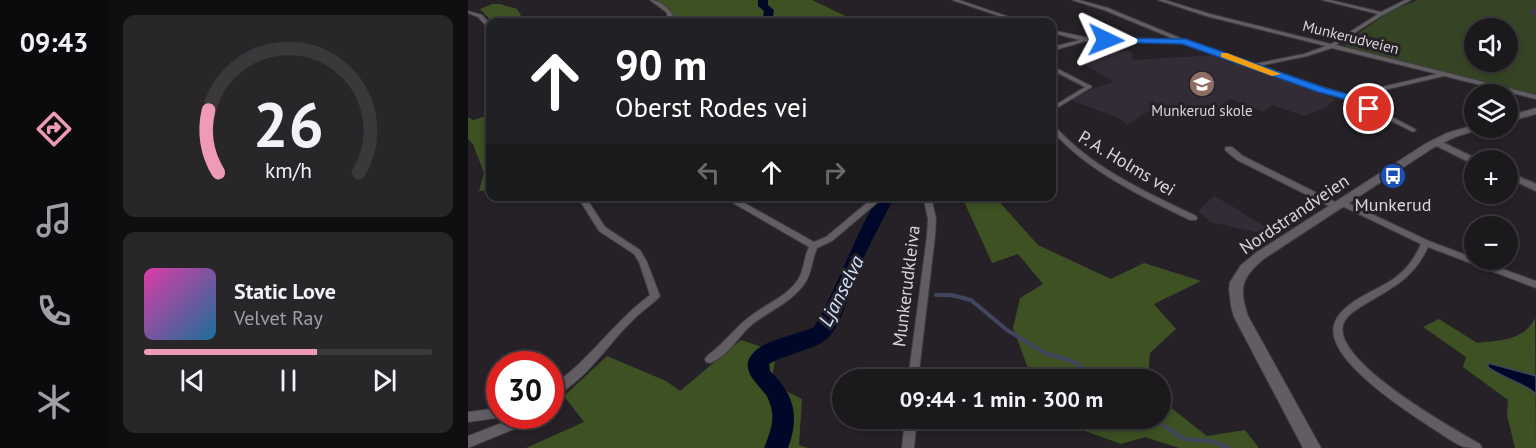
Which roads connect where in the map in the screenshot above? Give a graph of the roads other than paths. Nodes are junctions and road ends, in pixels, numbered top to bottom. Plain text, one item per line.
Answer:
1 (652, 0) edge
2 (954, 0) edge
3 (1074, 0) edge
4 (1160, 0) edge
5 (1324, 0) edge
6 (1409, 0) edge
7 (469, 12) edge
8 (1379, 13) junction
9 (670, 18) edge
10 (1009, 18) edge
11 (486, 23) edge
12 (1056, 33) edge
13 (1084, 39) junction
14 (1183, 41) junction
15 (1332, 45) junction
16 (1056, 48) edge
17 (1256, 65) junction
18 (1056, 70) edge
19 (1447, 73) junction
20 (1348, 97) junction
21 (1536, 97) edge
22 (1056, 107) edge
23 (1536, 111) edge
24 (1518, 116) edge
25 (1413, 130) dead end
26 (1056, 131) edge
27 (1464, 132) edge
28 (1436, 142) junction
29 (1229, 149) dead end
30 (1464, 156) edge
31 (1518, 180) edge
32 (1536, 188) edge
33 (584, 201) edge
34 (734, 201) edge
35 (875, 201) edge
36 (928, 201) edge
37 (1339, 205) junction
38 (1193, 218) dead end
39 (1426, 243) junction
40 (814, 246) junction
41 (1536, 285) edge
42 (710, 359) dead end
43 (915, 369) edge
44 (564, 384) edge
45 (486, 415) edge
46 (468, 417) edge
47 (500, 429) edge
48 (909, 429) edge
49 (468, 442) edge
50 (908, 448) edge
51 (1312, 448) edge
52 (1476, 448) edge

1 - 9 street
2 - 10 street
3 - 14 street
4 - 15 street, Munkerudveien
5 - 8 street
6 - 8 street
7 - 11 street
8 - 15 street
12 - 13 street
13 - 14 street
13 - 16 street
14 - 17 street
15 - 17 street
15 - 19 street, Munkerudveien
17 - 20 street
18 - 22 street
19 - 20 street
19 - 21 street, Munkerudveien
20 - 25 street
23 - 24 main road
26 - 38 street, P. A. Holms vei
27 - 28 main road, Nordstrandveien
28 - 30 street
28 - 37 main road, Nordstrandveien
29 - 37 street
31 - 32 street
33 - 44 street
34 - 40 street
35 - 40 street
36 - 43 street, Munkerudkleiva
37 - 39 street
37 - 51 main road, Nordstrandveien
39 - 41 street
39 - 52 street
40 - 42 street
45 - 46 street
47 - 49 street
48 - 50 street

